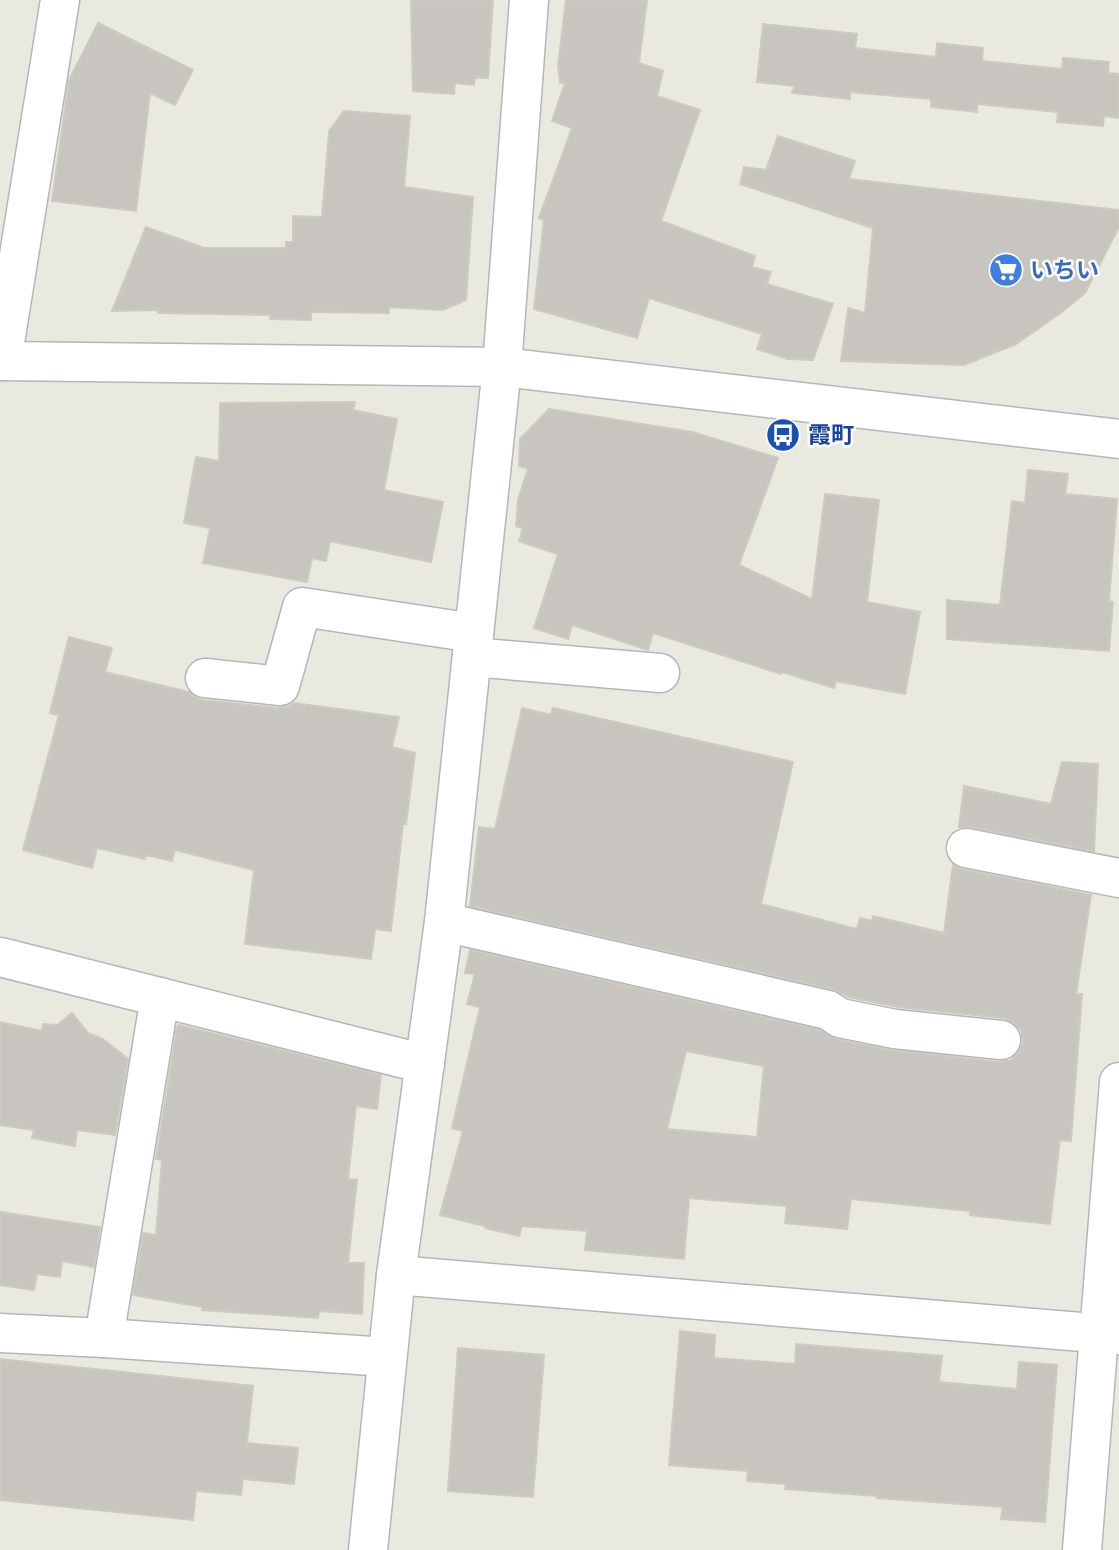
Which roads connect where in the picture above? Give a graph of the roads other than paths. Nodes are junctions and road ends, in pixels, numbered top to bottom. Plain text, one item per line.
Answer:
1 (60, 0) edge
2 (529, 0) edge
3 (1, 361) edge
4 (502, 367) junction
5 (1119, 439) edge
6 (473, 645) junction
7 (660, 673) dead end
8 (205, 678) dead end
9 (966, 848) dead end
10 (1119, 878) edge
11 (444, 922) junction
12 (0, 957) edge
13 (160, 997) junction
14 (1001, 1040) dead end
15 (425, 1064) junction
16 (1119, 1082) edge
17 (396, 1275) junction
18 (0, 1333) edge
19 (1110, 1335) edge
20 (104, 1338) junction
21 (387, 1357) junction
22 (368, 1550) edge
23 (1082, 1550) edge

1 - 3 street
2 - 4 street
3 - 4 street
4 - 5 street
4 - 6 street
6 - 7 street
6 - 8 street
6 - 11 street
9 - 10 street
11 - 14 street
11 - 15 street
12 - 13 street
13 - 15 street
13 - 20 street
15 - 17 street
16 - 19 street
17 - 19 street
17 - 21 street
18 - 20 street
19 - 23 street
20 - 21 street
21 - 22 street

